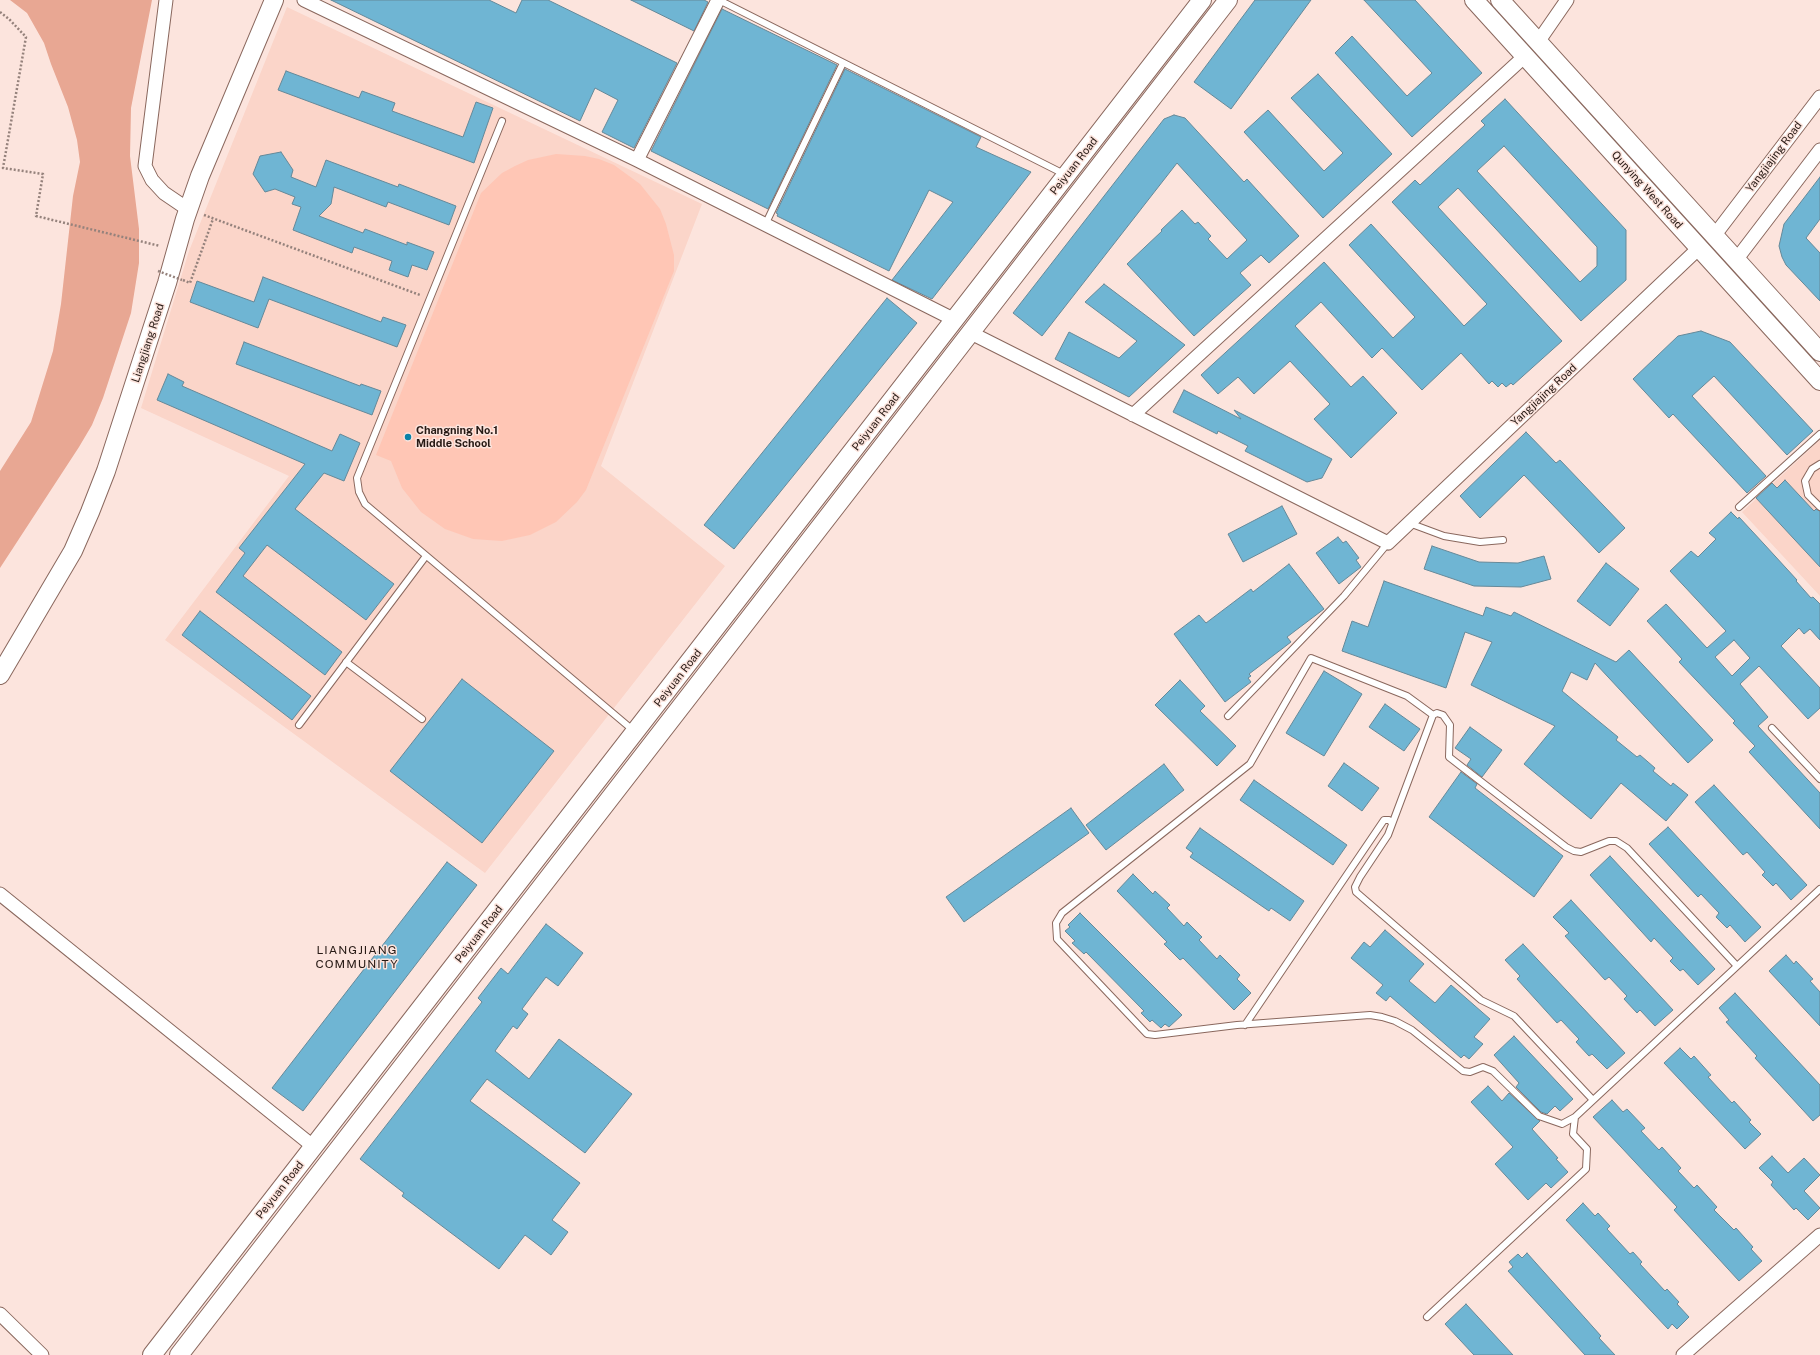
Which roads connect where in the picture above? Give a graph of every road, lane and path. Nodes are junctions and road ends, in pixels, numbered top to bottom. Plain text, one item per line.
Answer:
1 (166, 0) edge
2 (274, 0) edge
3 (304, 0) edge
4 (718, 0) edge
5 (1202, 0) edge
6 (1228, 0) edge
7 (1474, 0) edge
8 (1500, 0) edge
9 (1567, 0) edge
10 (0, 12) edge
11 (1538, 42) junction
12 (1525, 56) junction
13 (843, 63) junction
14 (1820, 97) edge
15 (502, 121) dead end
16 (1820, 150) edge
17 (637, 160) junction
18 (1067, 176) junction
19 (189, 210) junction
20 (213, 219) junction
21 (765, 224) junction
22 (1714, 236) junction
23 (153, 245) dead end
24 (1699, 248) junction
25 (1736, 260) junction
26 (158, 271) dead end
27 (430, 298) junction
28 (955, 320) junction
29 (971, 333) junction
30 (1820, 352) edge
31 (1820, 381) edge
32 (1133, 415) junction
33 (1820, 434) edge
34 (1820, 464) edge
35 (1739, 507) dead end
36 (1820, 507) edge
37 (1409, 523) junction
38 (1503, 540) dead end
39 (1388, 542) junction
40 (426, 556) junction
41 (346, 662) junction
42 (0, 675) edge
43 (1433, 715) junction
44 (1228, 716) dead end
45 (422, 719) dead end
46 (299, 725) dead end
47 (1772, 728) dead end
48 (636, 732) junction
49 (1820, 779) edge
50 (1392, 823) junction
51 (1820, 888) edge
52 (0, 894) edge
53 (1737, 966) junction
54 (1245, 1025) junction
55 (1593, 1100) junction
56 (1575, 1117) junction
57 (314, 1147) junction
58 (1820, 1235) edge
59 (0, 1314) edge
60 (1426, 1317) dead end
61 (42, 1355) edge
62 (152, 1355) edge
63 (179, 1355) edge
64 (1682, 1355) edge

1 - 19 street
2 - 19 main road, Liangjiang Road
3 - 17 street
4 - 13 lane
4 - 17 street
5 - 18 main road, Peiyuan Road
6 - 29 main road, Peiyuan Road
7 - 12 main road, Qunying West Road
8 - 11 main road, Qunying West Road
9 - 11 street
10 - 23 path
11 - 22 main road, Qunying West Road
12 - 24 main road, Qunying West Road
12 - 32 street
13 - 18 lane
13 - 21 lane
14 - 22 street, Yangjiajing Road
15 - 27 lane
16 - 25 street
17 - 21 street
18 - 28 main road, Peiyuan Road
19 - 20 path
19 - 42 main road, Liangjiang Road
20 - 26 path, bridge
20 - 27 path
21 - 28 street
22 - 25 main road, Qunying West Road
24 - 31 main road, Qunying West Road
24 - 37 street, Yangjiajing Road
25 - 30 main road, Qunying West Road
27 - 40 lane
28 - 48 main road, Peiyuan Road
29 - 32 street
29 - 63 main road, Peiyuan Road
32 - 39 street
33 - 35 lane
34 - 36 lane
37 - 38 lane
37 - 39 street, Yangjiajing Road
39 - 44 lane
40 - 41 lane
40 - 48 lane
41 - 45 lane
41 - 46 lane
43 - 50 lane
43 - 53 lane
43 - 54 lane
47 - 49 lane
48 - 57 main road, Peiyuan Road
50 - 54 lane
50 - 55 lane
51 - 53 lane
52 - 57 street
53 - 55 lane
54 - 56 lane
55 - 56 lane
56 - 60 lane
57 - 62 main road, Peiyuan Road
58 - 64 street
59 - 61 street

